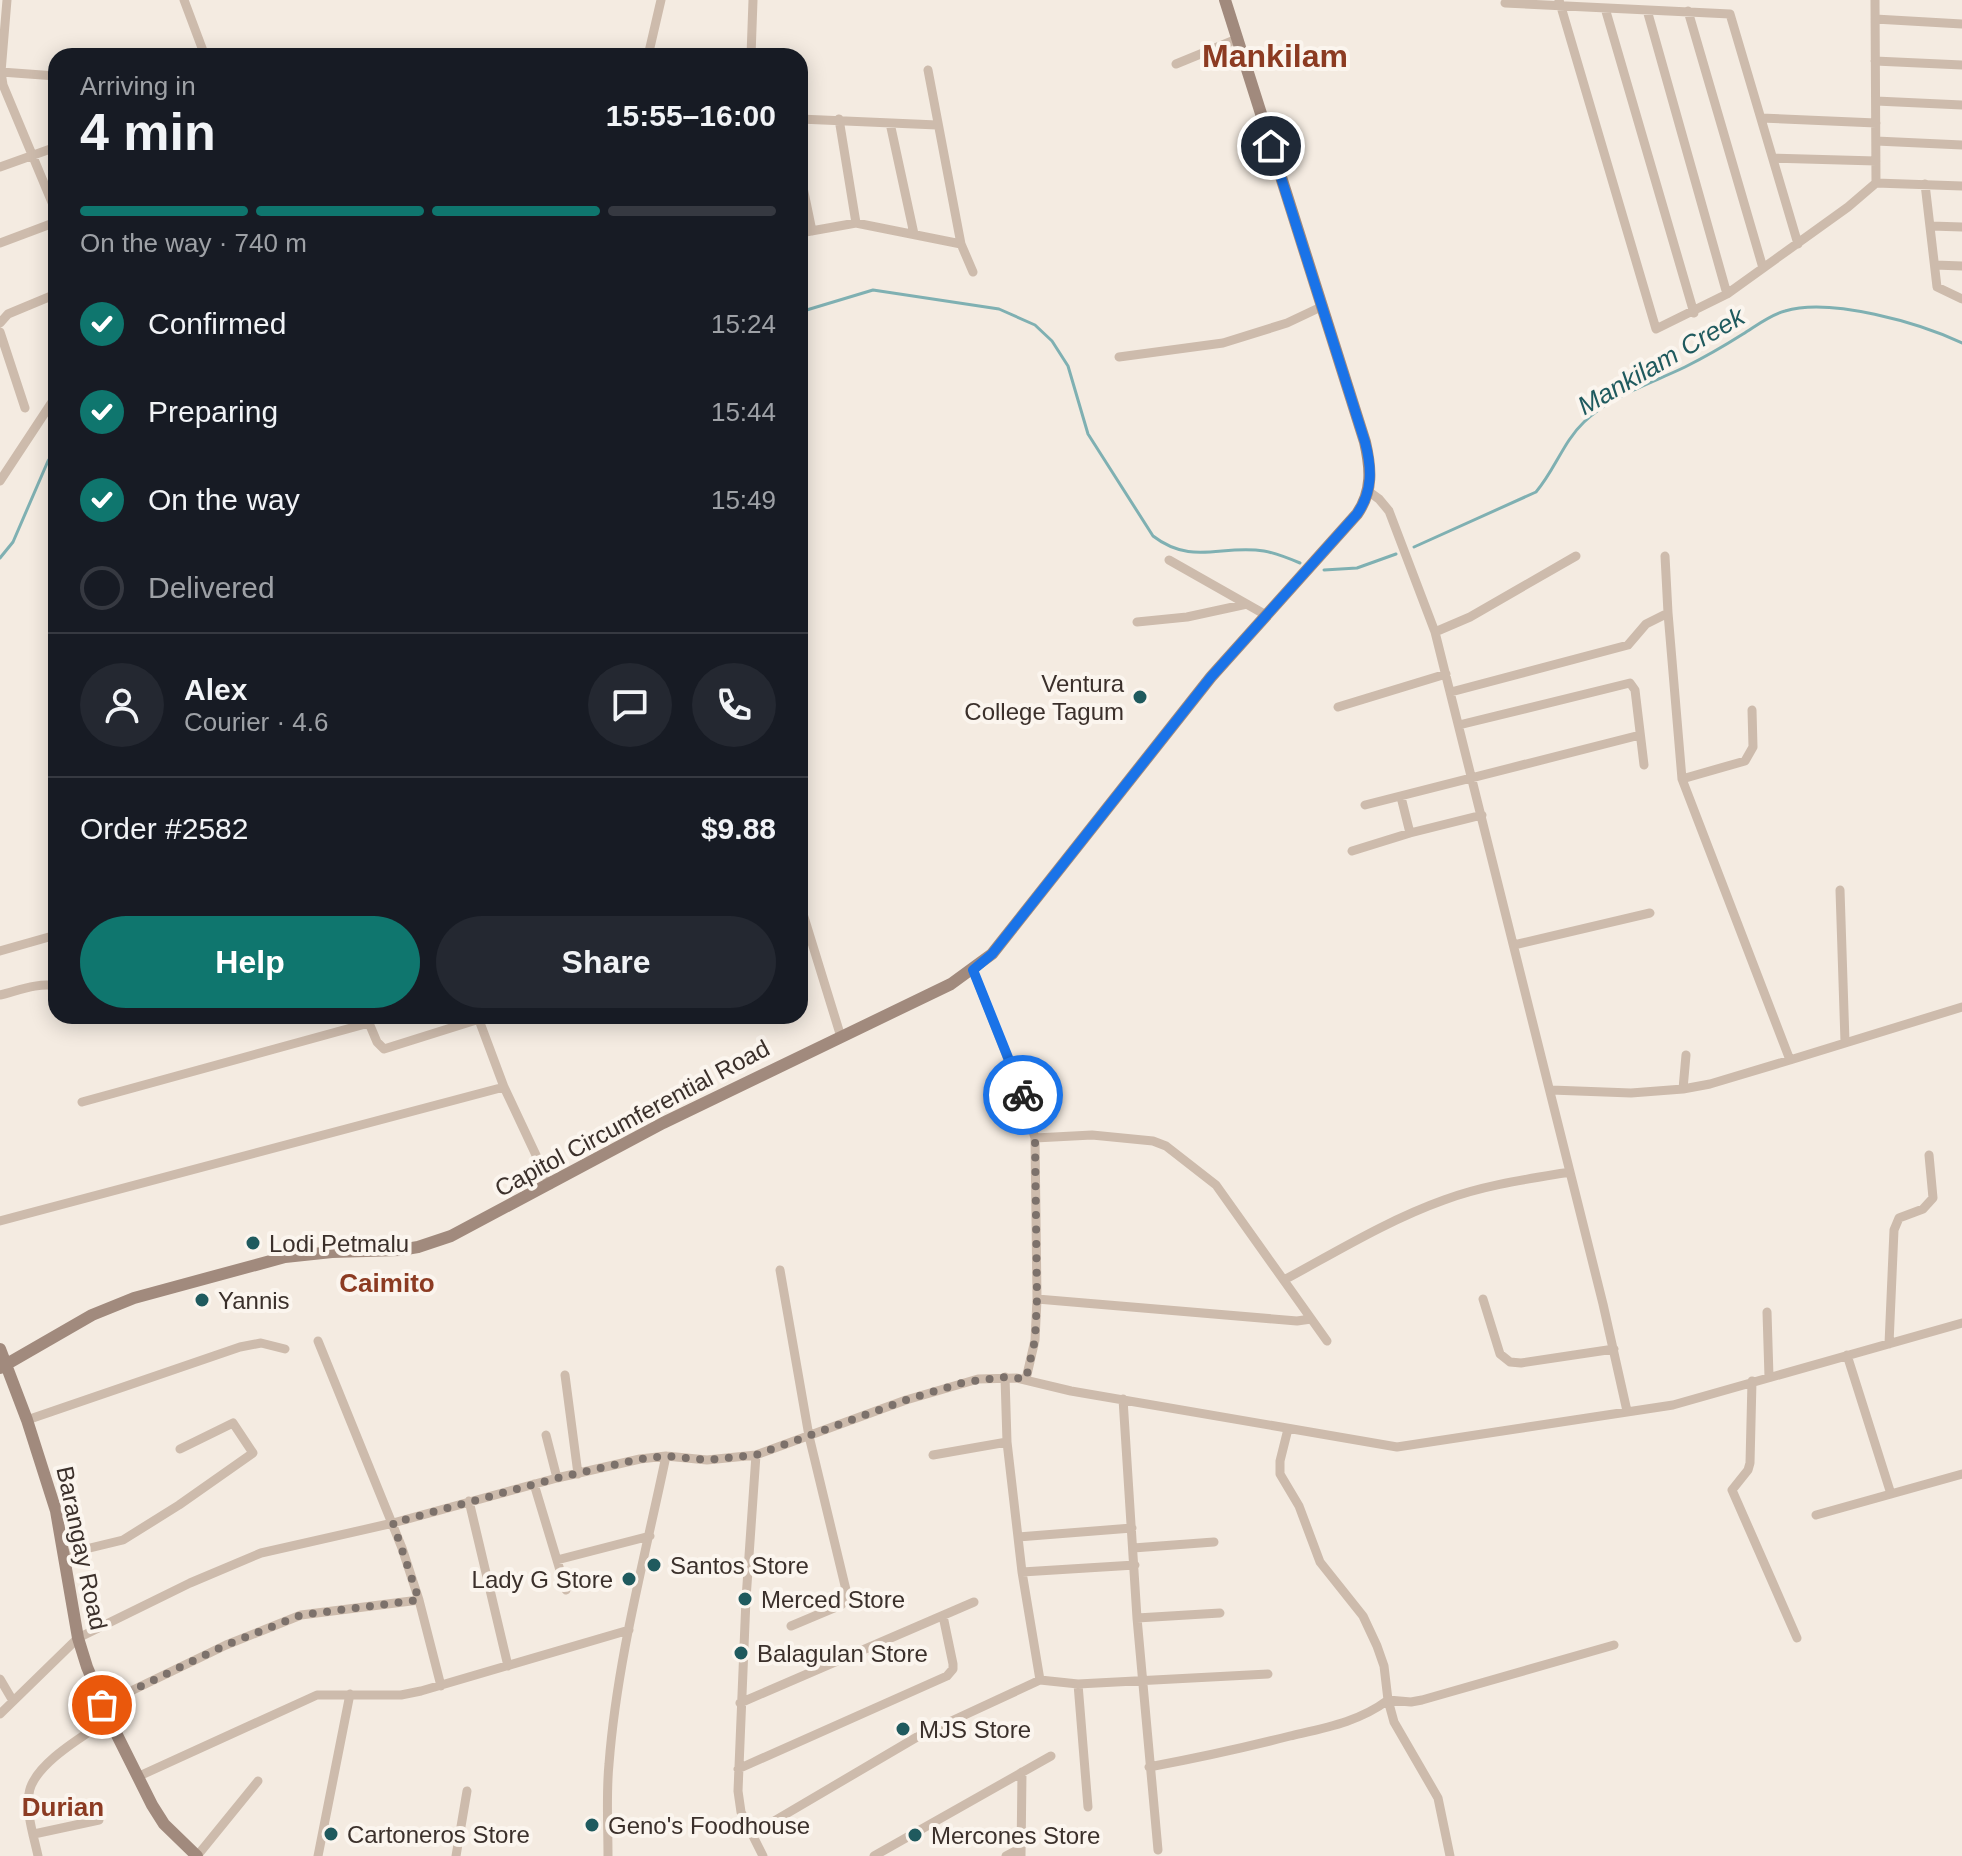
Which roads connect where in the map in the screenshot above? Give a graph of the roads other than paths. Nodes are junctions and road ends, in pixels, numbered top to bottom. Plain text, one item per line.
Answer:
1 (7, 0) edge
2 (184, 0) edge
3 (661, 0) edge
4 (753, 0) edge
5 (1225, 0) edge
6 (1875, 0) edge
7 (1505, 3) dead end
8 (1559, 4) edge
9 (1605, 8) junction
10 (1647, 10) junction
11 (1688, 11) junction
12 (1875, 19) junction
13 (1962, 24) edge
14 (1237, 39) junction
15 (202, 48) edge
16 (650, 48) edge
17 (751, 48) edge
18 (1875, 61) junction
19 (1176, 64) dead end
20 (1962, 65) edge
21 (928, 70) dead end
22 (1, 72) edge
23 (48, 75) edge
24 (1876, 101) junction
25 (1962, 105) edge
26 (1761, 118) junction
27 (808, 119) edge
28 (839, 119) junction
29 (890, 123) junction
30 (1876, 123) junction
31 (937, 125) junction
32 (1876, 141) junction
33 (1962, 145) edge
34 (48, 150) edge
35 (34, 155) junction
36 (1773, 158) junction
37 (1876, 161) junction
38 (0, 167) edge
39 (1876, 183) junction
40 (1925, 184) junction
41 (1962, 186) edge
42 (48, 191) edge
43 (808, 212) edge
44 (856, 223) junction
45 (48, 225) edge
46 (1931, 226) junction
47 (1962, 227) edge
48 (812, 231) junction
49 (808, 232) edge
50 (914, 234) junction
51 (0, 243) edge
52 (961, 244) junction
53 (1798, 244) junction
54 (1935, 265) junction
55 (1962, 266) edge
56 (1763, 268) junction
57 (973, 272) dead end
58 (1727, 294) junction
59 (48, 297) edge
60 (1962, 299) edge
61 (1323, 306) junction
62 (1694, 313) junction
63 (0, 323) edge
64 (0, 332) edge
65 (1119, 357) dead end
66 (25, 408) dead end
67 (48, 408) edge
68 (0, 481) edge
69 (1368, 491) junction
70 (1576, 556) dead end
71 (1665, 556) dead end
72 (1169, 560) dead end
73 (1247, 604) junction
74 (1668, 613) junction
75 (1266, 615) junction
76 (1137, 622) dead end
77 (1435, 632) junction
78 (1446, 674) junction
79 (1451, 692) junction
80 (1338, 707) dead end
81 (1752, 710) dead end
82 (1459, 725) junction
83 (1640, 735) junction
84 (1644, 765) dead end
85 (1682, 779) junction
86 (1473, 780) junction
87 (1401, 797) junction
88 (1365, 805) dead end
89 (1482, 815) junction
90 (1410, 833) junction
91 (1352, 851) dead end
92 (1840, 890) dead end
93 (1650, 913) dead end
94 (808, 930) edge
95 (48, 937) edge
96 (1514, 945) junction
97 (0, 951) edge
98 (973, 970) junction
99 (48, 985) edge
100 (0, 995) edge
101 (1962, 1007) edge
102 (354, 1024) edge
103 (370, 1024) edge
104 (465, 1024) edge
105 (486, 1024) edge
106 (841, 1037) junction
107 (1845, 1042) junction
108 (1686, 1055) dead end
109 (1790, 1060) junction
110 (504, 1087) junction
111 (1683, 1089) junction
112 (1551, 1090) junction
113 (82, 1102) dead end
114 (1035, 1138) junction
115 (1929, 1155) dead end
116 (1570, 1172) junction
117 (550, 1185) junction
118 (0, 1221) edge
119 (780, 1270) dead end
120 (1284, 1280) junction
121 (1037, 1299) junction
122 (1483, 1299) dead end
123 (1767, 1312) dead end
124 (1311, 1319) junction
125 (1962, 1323) edge
126 (318, 1341) dead end
127 (1327, 1341) dead end
128 (1889, 1344) junction
129 (0, 1349) edge
130 (285, 1349) dead end
131 (1614, 1349) junction
132 (1847, 1355) junction
133 (3, 1367) edge
134 (565, 1375) dead end
135 (1005, 1377) junction
136 (1769, 1377) junction
137 (1026, 1379) junction
138 (1752, 1381) junction
139 (1123, 1399) junction
140 (1627, 1411) junction
141 (27, 1420) junction
142 (1288, 1429) junction
143 (546, 1435) dead end
144 (809, 1436) junction
145 (1007, 1442) junction
146 (180, 1449) dead end
147 (756, 1455) junction
148 (933, 1455) dead end
149 (666, 1456) junction
150 (578, 1474) junction
151 (1962, 1474) edge
152 (557, 1478) junction
153 (534, 1484) junction
154 (1891, 1494) junction
155 (469, 1501) junction
156 (1816, 1515) dead end
157 (393, 1523) junction
158 (1132, 1528) junction
159 (650, 1536) junction
160 (1018, 1537) junction
161 (1214, 1542) dead end
162 (1133, 1548) junction
163 (65, 1554) junction
164 (557, 1560) junction
165 (1135, 1565) junction
166 (1022, 1572) junction
167 (566, 1590) dead end
168 (419, 1600) junction
169 (974, 1602) dead end
170 (1220, 1613) dead end
171 (943, 1616) junction
172 (1137, 1618) junction
173 (791, 1626) dead end
174 (629, 1630) junction
175 (78, 1638) junction
176 (1797, 1638) dead end
177 (1614, 1645) dead end
178 (508, 1666) junction
179 (1268, 1674) dead end
180 (0, 1679) edge
181 (1040, 1680) junction
182 (1143, 1681) junction
183 (1078, 1684) junction
184 (441, 1686) junction
185 (350, 1694) junction
186 (1388, 1700) junction
187 (13, 1701) junction
188 (740, 1703) junction
189 (102, 1705) junction
190 (0, 1714) edge
191 (109, 1719) junction
192 (1051, 1756) dead end
193 (1149, 1767) junction
194 (738, 1769) junction
195 (1022, 1772) junction
196 (137, 1777) junction
197 (258, 1781) dead end
198 (467, 1791) dead end
199 (1088, 1807) dead end
200 (99, 1820) dead end
201 (34, 1834) junction
202 (752, 1834) junction
203 (1158, 1850) dead end
204 (1021, 1852) edge
205 (38, 1856) edge
206 (197, 1856) edge
207 (318, 1856) edge
208 (456, 1856) edge
209 (608, 1856) edge
210 (763, 1856) edge
211 (874, 1856) edge
212 (1006, 1856) edge
213 (1450, 1856) edge

1 - 22 street
2 - 15 street
3 - 16 street
4 - 17 street
5 - 14 main road
6 - 12 street
7 - 8 street
8 - 9 street
8 - 62 street
9 - 10 street
9 - 62 street
10 - 11 street
10 - 58 street
11 - 26 street
11 - 56 street
12 - 13 street
12 - 18 street
14 - 19 street
14 - 61 main road
18 - 20 street
18 - 24 street
21 - 31 street
22 - 23 street
22 - 35 street
24 - 25 street
24 - 30 street
26 - 30 street
26 - 36 street
27 - 28 street
28 - 29 street
28 - 44 street
29 - 31 street
29 - 50 street
30 - 32 street
31 - 52 street
32 - 33 street
32 - 37 street
34 - 35 street
35 - 38 street
35 - 42 street
36 - 37 street
36 - 53 street
37 - 39 street
39 - 40 street
39 - 53 street
40 - 41 street
40 - 46 street
43 - 48 street
44 - 48 street
44 - 50 street
45 - 51 street
46 - 47 street
46 - 54 street
48 - 49 street
50 - 52 street
52 - 57 street
53 - 56 street
54 - 55 street
54 - 60 street
56 - 58 street
58 - 62 street
59 - 63 street
61 - 65 street
61 - 69 main road
64 - 66 street
67 - 68 street
69 - 75 main road, Capitol Circumferential Road
69 - 77 street
70 - 77 street
71 - 74 street
72 - 73 street
73 - 75 street
73 - 76 street
74 - 79 street
74 - 85 street
75 - 98 main road, Capitol Circumferential Road
77 - 78 street
78 - 79 street
78 - 80 street
79 - 82 street
81 - 85 street
82 - 83 street
82 - 86 street
83 - 84 street
83 - 86 street
85 - 109 street
86 - 87 street
86 - 89 street
87 - 88 street
87 - 90 street
89 - 90 street
89 - 96 street
90 - 91 street
92 - 107 street
93 - 96 street
94 - 106 street
95 - 97 street
96 - 112 street
98 - 106 main road, Capitol Circumferential Road
98 - 114 street
99 - 100 street
101 - 107 street
102 - 113 street
103 - 104 street
105 - 110 street
106 - 117 main road, Capitol Circumferential Road
107 - 109 street
108 - 111 street
109 - 111 street
110 - 117 street
110 - 118 street
111 - 112 street
112 - 116 street
114 - 120 street
114 - 121 street
115 - 128 street
116 - 120 street
116 - 131 street
117 - 133 main road, Capitol Circumferential Road
119 - 144 street
120 - 124 street
121 - 124 street
121 - 137 street
122 - 131 street
123 - 136 street
124 - 127 street
125 - 128 street
126 - 157 street
128 - 132 street
129 - 133 main road, Barangay Road
130 - 141 street
131 - 140 street
132 - 136 street
132 - 154 street
133 - 141 main road, Barangay Road
134 - 150 street
135 - 137 street
135 - 144 street
135 - 145 street
136 - 138 street
137 - 139 street
138 - 140 street
138 - 176 street
139 - 142 street
139 - 158 street
140 - 142 street
141 - 163 main road, Barangay Road
142 - 186 street
143 - 152 street
144 - 147 street
144 - 173 street
145 - 148 street
145 - 160 street
146 - 163 street
147 - 149 street
147 - 188 street
149 - 150 street
149 - 159 street
150 - 152 street
151 - 154 street
152 - 153 street
153 - 155 street
153 - 164 street
154 - 156 street
155 - 157 street
155 - 178 street
157 - 168 street
157 - 175 street
158 - 160 street
158 - 162 street
159 - 164 street
159 - 174 street
160 - 166 street
161 - 162 street
162 - 165 street
163 - 175 main road, Barangay Road
164 - 167 street
165 - 166 street
165 - 172 street
166 - 181 street
168 - 184 street
168 - 189 street
169 - 171 street
170 - 172 street
171 - 188 street
171 - 194 street
172 - 182 street
174 - 178 street
174 - 209 street
175 - 187 street
175 - 189 main road, Barangay Road
177 - 186 street
178 - 184 street
179 - 182 street
180 - 187 street
181 - 183 street
181 - 202 street
182 - 183 street
182 - 193 street
183 - 199 street
184 - 185 street
185 - 196 street
185 - 207 street
186 - 193 street
186 - 213 street
187 - 190 street
188 - 194 street
189 - 191 main road, Barangay Road
191 - 196 main road, Barangay Road
191 - 201 street
192 - 195 street
193 - 203 street
194 - 202 street
195 - 204 street
195 - 211 street
196 - 206 main road, Barangay Road
197 - 206 street
198 - 208 street
200 - 201 street
201 - 205 street
202 - 210 street
204 - 212 street

